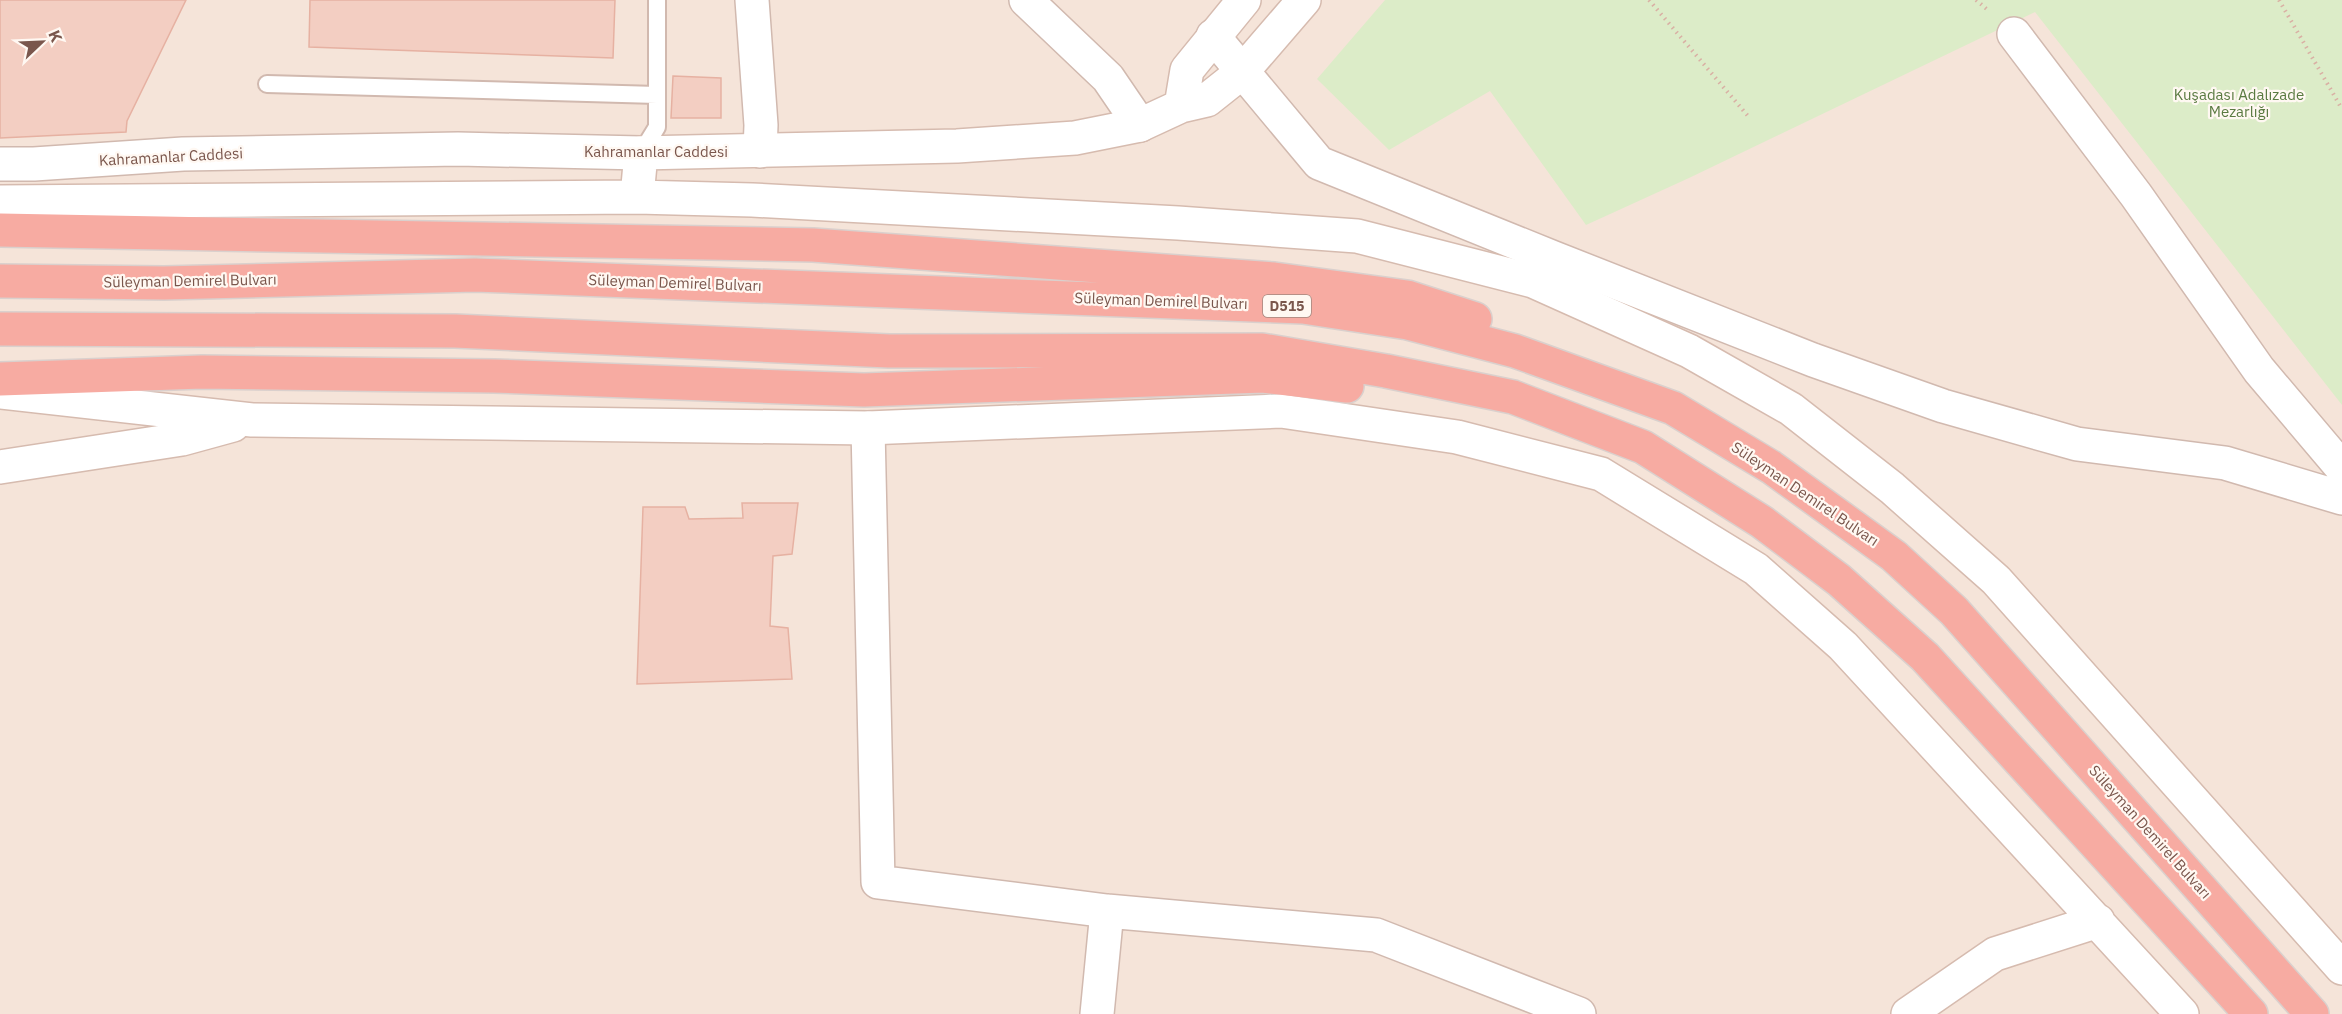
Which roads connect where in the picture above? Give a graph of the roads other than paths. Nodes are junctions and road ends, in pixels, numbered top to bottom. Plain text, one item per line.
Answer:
1 (657, 0) edge
2 (752, 0) edge
3 (1026, 0) edge
4 (1244, 0) edge
5 (1304, 0) edge
6 (2014, 34) dead end
7 (1213, 36) junction
8 (1242, 71) junction
9 (267, 84) dead end
10 (657, 95) junction
11 (1181, 106) junction
12 (1140, 125) junction
13 (760, 151) junction
14 (641, 153) junction
15 (0, 164) edge
16 (637, 197) junction
17 (0, 202) edge
18 (0, 230) edge
19 (0, 281) edge
20 (0, 329) edge
21 (0, 379) edge
22 (0, 392) edge
23 (1513, 397) junction
24 (1673, 408) junction
25 (252, 420) junction
26 (868, 428) junction
27 (0, 467) edge
28 (2342, 468) edge
29 (2342, 498) edge
30 (1107, 911) junction
31 (2098, 921) junction
32 (2342, 968) edge
33 (1097, 1014) edge
34 (1579, 1014) edge
35 (1908, 1014) edge
36 (2182, 1014) edge
37 (2251, 1014) edge
38 (2312, 1014) edge

1 - 10 lane
2 - 13 main road
3 - 12 main road
4 - 7 main road
5 - 8 main road
6 - 28 main road
7 - 8 main road
7 - 11 main road
8 - 11 main road, Kahramanlar Caddesi
8 - 29 main road
9 - 10 lane
10 - 14 lane
11 - 12 main road, Kahramanlar Caddesi
12 - 13 main road, Kahramanlar Caddesi
13 - 14 main road, Kahramanlar Caddesi
14 - 15 main road, Kahramanlar Caddesi
14 - 16 main road
16 - 17 main road
16 - 32 main road
18 - 24 highway
19 - 24 highway, Süleyman Demirel Bulvarı / D515
20 - 23 highway
21 - 23 highway
22 - 25 main road
23 - 37 highway
24 - 38 highway, Süleyman Demirel Bulvarı / D515
25 - 26 main road
25 - 27 main road
26 - 30 main road
26 - 31 main road
30 - 33 main road
30 - 34 main road
31 - 35 main road
31 - 36 main road

